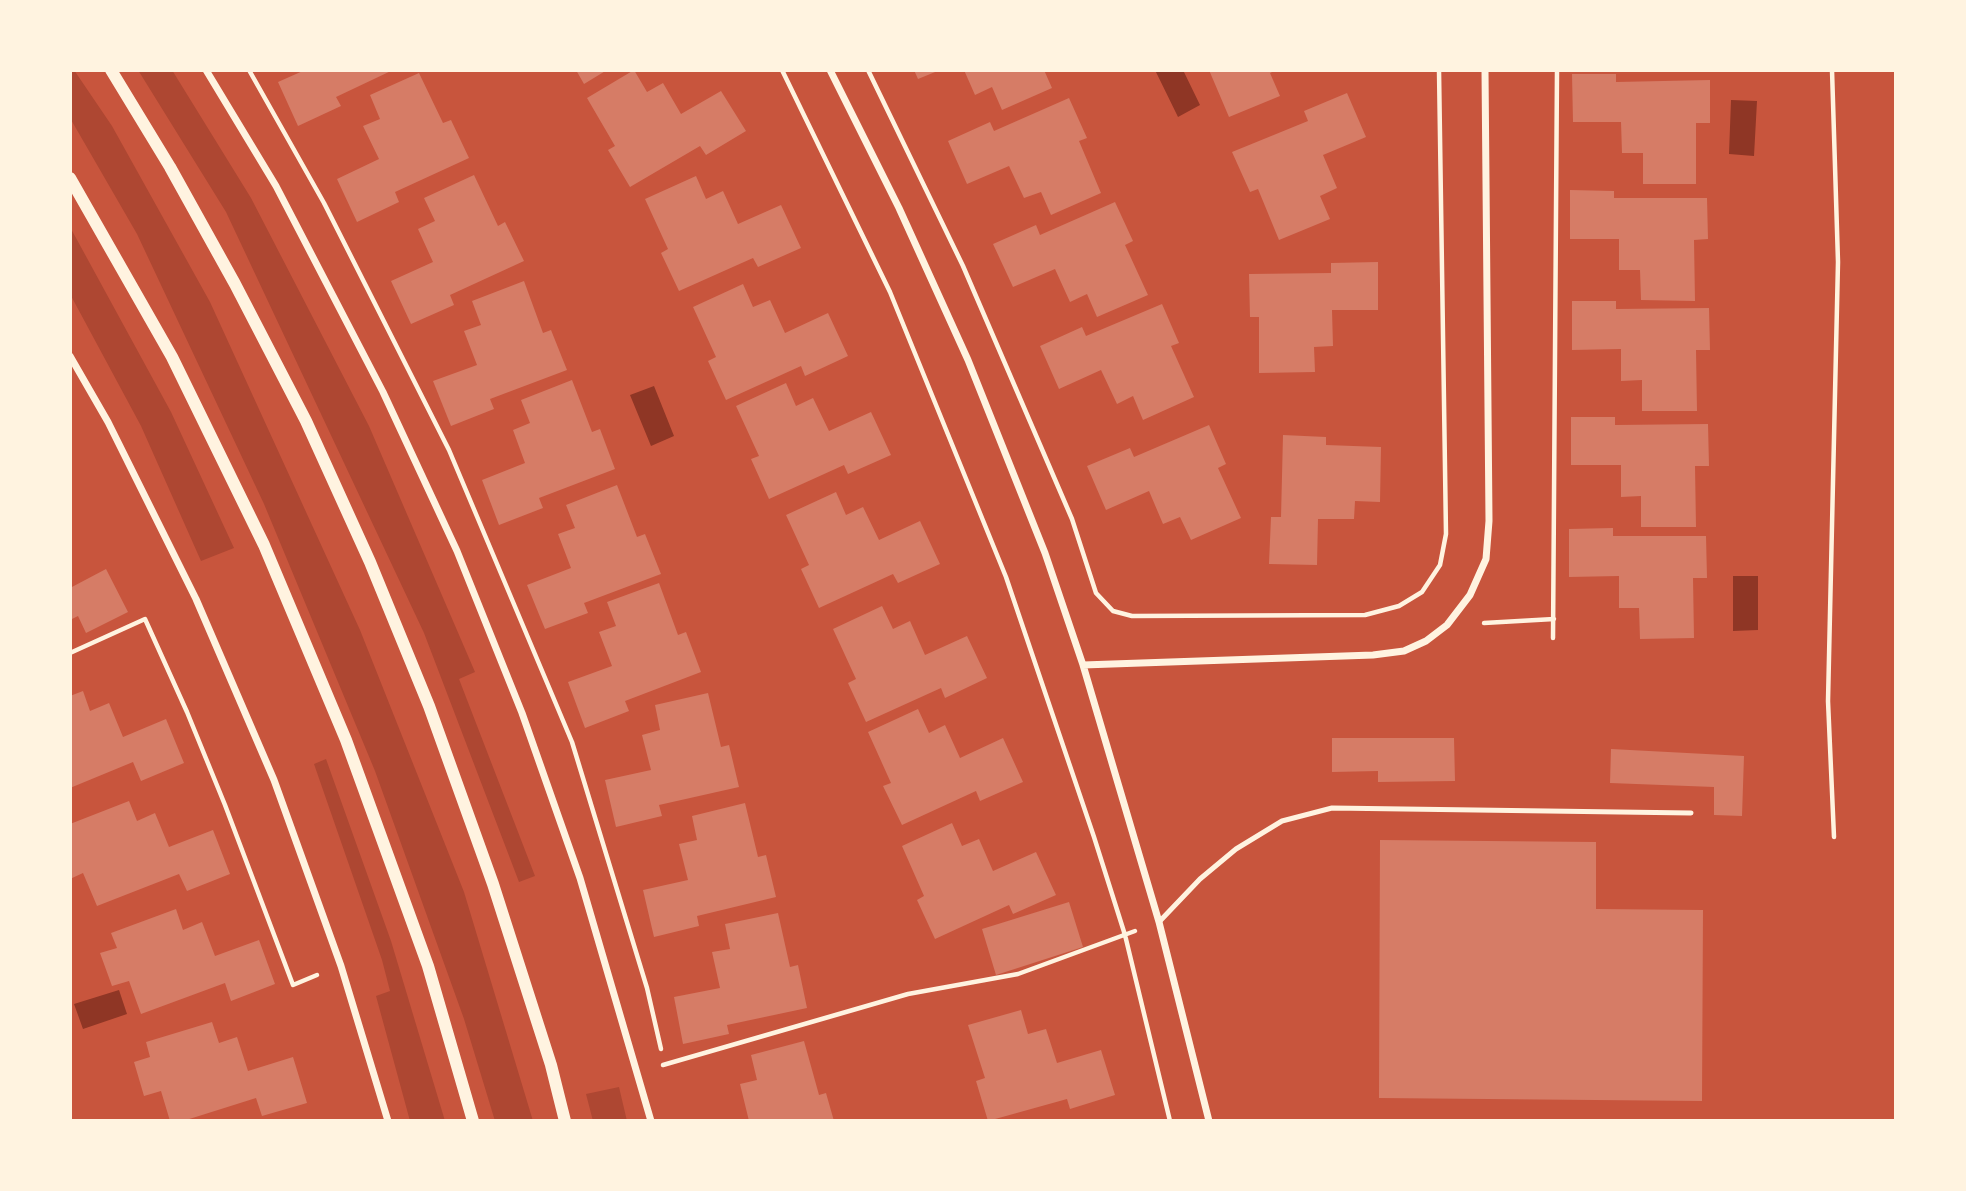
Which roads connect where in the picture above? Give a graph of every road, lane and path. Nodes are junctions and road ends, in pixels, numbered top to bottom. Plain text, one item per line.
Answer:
1 (111, 70) edge
2 (206, 70) edge
3 (782, 70) edge
4 (831, 70) edge
5 (868, 70) edge
6 (1439, 70) edge
7 (1485, 70) edge
8 (1557, 70) edge
9 (1832, 70) edge
10 (70, 178) edge
11 (70, 356) edge
12 (1553, 638) dead end
13 (70, 653) edge
14 (1083, 665) junction
15 (1691, 813) dead end
16 (1834, 837) dead end
17 (1158, 922) junction
18 (1125, 935) junction
19 (341, 966) junction
20 (638, 1072) junction
21 (388, 1121) edge
22 (473, 1121) edge
23 (565, 1121) edge
24 (651, 1121) edge
25 (1170, 1121) edge
26 (1209, 1121) edge

1 - 23 street
2 - 20 street
3 - 18 path
4 - 14 street
5 - 6 path
7 - 14 street
8 - 12 path
9 - 16 path
10 - 22 street
11 - 19 street
13 - 19 path
14 - 17 street
15 - 17 lane
17 - 18 path
17 - 26 street
18 - 20 path
18 - 25 path
19 - 21 street
20 - 24 street

